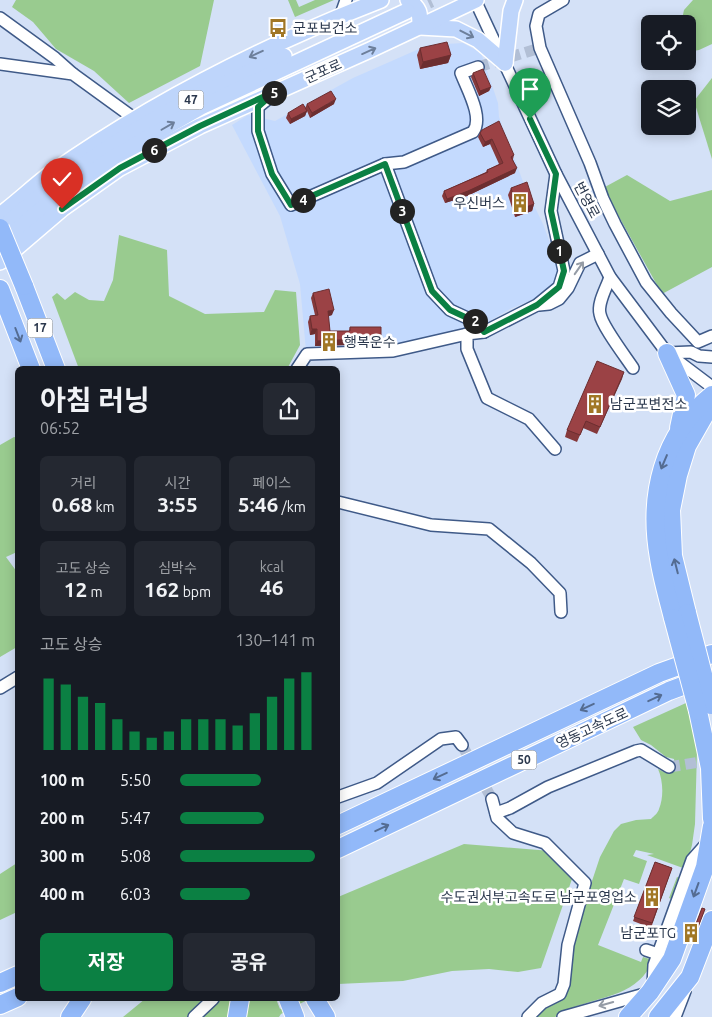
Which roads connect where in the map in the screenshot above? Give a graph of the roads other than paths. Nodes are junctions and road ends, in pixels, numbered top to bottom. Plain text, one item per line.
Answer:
1 (346, 0) edge
2 (380, 0) edge
3 (475, 0) edge
4 (515, 0) edge
5 (563, 0) edge
6 (405, 4) edge
7 (340, 17) junction
8 (0, 18) edge
9 (420, 27) junction
10 (505, 63) junction
11 (0, 64) edge
12 (478, 67) tunnel mouth
13 (73, 74) junction
14 (276, 91) junction
15 (135, 119) junction
16 (385, 164) junction
17 (556, 174) junction
18 (0, 215) edge
19 (0, 229) edge
20 (0, 244) edge
21 (598, 254) junction
22 (0, 262) edge
23 (610, 277) junction
24 (2, 295) edge
25 (537, 305) junction
26 (484, 332) junction
27 (467, 334) junction
28 (712, 336) edge
29 (698, 342) junction
30 (691, 352) junction
31 (667, 353) junction
32 (712, 357) edge
33 (30, 366) edge
34 (55, 366) edge
35 (299, 366) edge
36 (633, 368) dead end
37 (712, 386) edge
38 (712, 395) edge
39 (712, 402) edge
40 (712, 431) edge
41 (683, 439) junction
42 (554, 449) dead end
43 (340, 502) edge
44 (561, 612) dead end
45 (712, 654) edge
46 (712, 675) edge
47 (15, 679) edge
48 (0, 688) edge
49 (707, 708) edge
50 (462, 745) tunnel mouth
51 (669, 767) tunnel mouth
52 (340, 796) edge
53 (492, 799) tunnel mouth
54 (496, 813) junction
55 (712, 819) edge
56 (340, 824) edge
57 (711, 833) edge
58 (340, 847) edge
59 (712, 920) edge
60 (646, 950) dead end
61 (658, 954) junction
62 (15, 976) edge
63 (690, 977) junction
64 (0, 983) edge
65 (652, 990) junction
66 (15, 998) edge
67 (81, 1001) edge
68 (211, 1001) edge
69 (240, 1001) edge
70 (289, 1001) edge
71 (311, 1001) edge
72 (316, 1001) edge
73 (0, 1005) edge
74 (70, 1017) edge
75 (194, 1017) edge
76 (236, 1017) edge
77 (295, 1017) edge
78 (317, 1017) edge
79 (326, 1017) edge
80 (528, 1017) edge
81 (563, 1017) edge
82 (628, 1017) edge
83 (658, 1017) edge
84 (674, 1017) edge

1 - 7 street
2 - 7 main road, 47
3 - 9 main road, 군포로 / 47
3 - 10 street, 번영로
4 - 10 main road
5 - 29 street
6 - 9 main road
6 - 19 main road, 47
20 -> 6 main road, 군포로 / 47
7 -> 15 main road, 47
8 - 13 street
9 -> 10 main road
14 -> 9 main road, 군포로 / 47
10 - 17 street, 번영로
11 - 13 street
12 - 16 street
13 - 15 street
14 - 16 street
14 - 22 main road, 군포로 / 47
15 - 18 main road, 47
16 - 26 street
17 - 21 street, 번영로
17 - 25 street
19 - 34 highway, 17, bridge
21 - 23 street, 번영로
25 -> 21 street
23 - 31 street, 번영로
23 - 36 street
24 -> 33 highway, 17
25 - 26 street
26 - 27 street
27 - 35 street
27 - 42 street
28 - 29 street
29 - 30 street
30 - 31 street
30 - 32 street
31 - 37 street, 번영로
31 - 41 highway
38 - 41 highway
39 - 41 highway
40 - 41 highway
41 - 49 highway, bridge
43 - 44 street
45 -> 56 highway, 영동고속도로 / 50
58 -> 46 highway, 영동고속도로 / 50
47 - 48 street
49 - 55 highway
50 - 52 street
51 - 54 street
53 - 54 street
54 - 80 street
57 - 61 street
57 -> 65 highway
59 - 63 highway
60 - 61 street
61 - 65 street
62 - 64 highway
63 - 83 highway
63 - 84 street
65 -> 81 street
65 - 82 highway
66 - 73 highway
67 - 74 highway
68 - 75 street
69 - 76 highway
70 - 77 highway
71 - 78 highway
72 - 79 highway

